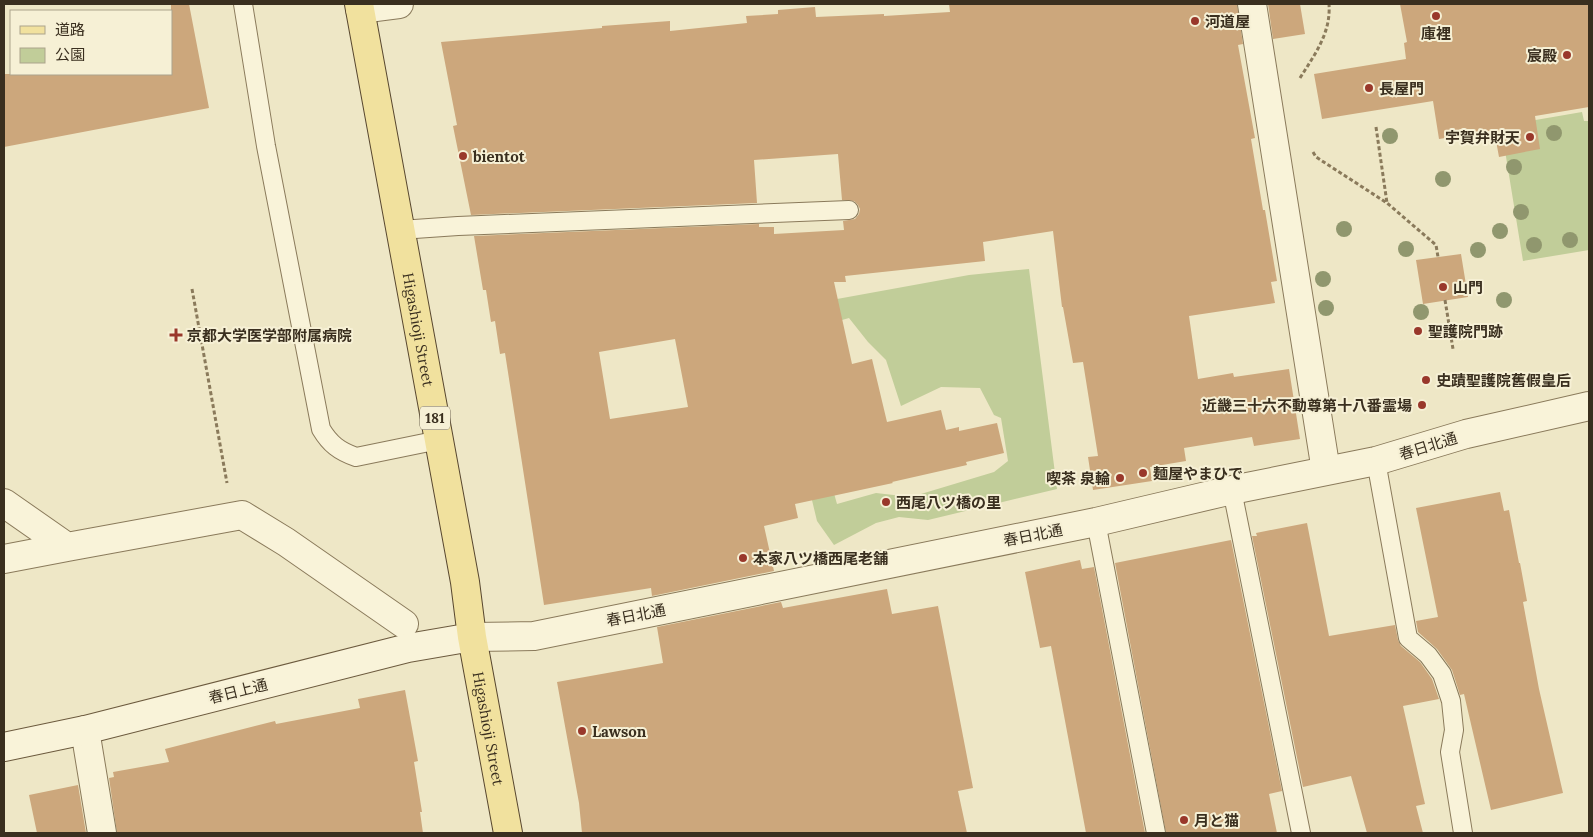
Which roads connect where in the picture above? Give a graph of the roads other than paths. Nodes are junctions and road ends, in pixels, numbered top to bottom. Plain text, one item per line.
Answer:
1 (242, 4) edge
2 (399, 4) edge
3 (1252, 4) edge
4 (359, 7) edge
5 (849, 210) dead end
6 (400, 230) junction
7 (1589, 406) edge
8 (439, 440) junction
9 (1376, 461) junction
10 (1326, 470) junction
11 (1232, 490) junction
12 (4, 503) edge
13 (1096, 522) junction
14 (67, 547) junction
15 (4, 559) edge
16 (404, 624) dead end
17 (472, 637) junction
18 (84, 730) junction
19 (4, 747) edge
20 (102, 833) edge
21 (508, 833) edge
22 (1156, 833) edge
23 (1301, 833) edge
24 (1463, 833) edge

1 - 8 lane
2 - 4 street
3 - 10 street
4 - 6 main road, Higashioji Street / 181
5 - 6 lane
6 - 8 main road, Higashioji Street / 181
7 - 9 street, 春日北通
8 - 17 main road, Higashioji Street / 181
9 - 10 street, 春日北通
9 - 24 lane
10 - 11 street, 春日北通
11 - 13 street, 春日北通
11 - 23 lane
12 - 14 street
13 - 17 street, 春日北通
13 - 22 lane
14 - 15 street
14 - 16 street
17 - 18 street, 春日上通
17 - 21 main road, Higashioji Street / 181
18 - 19 street, 春日上通
18 - 20 street

